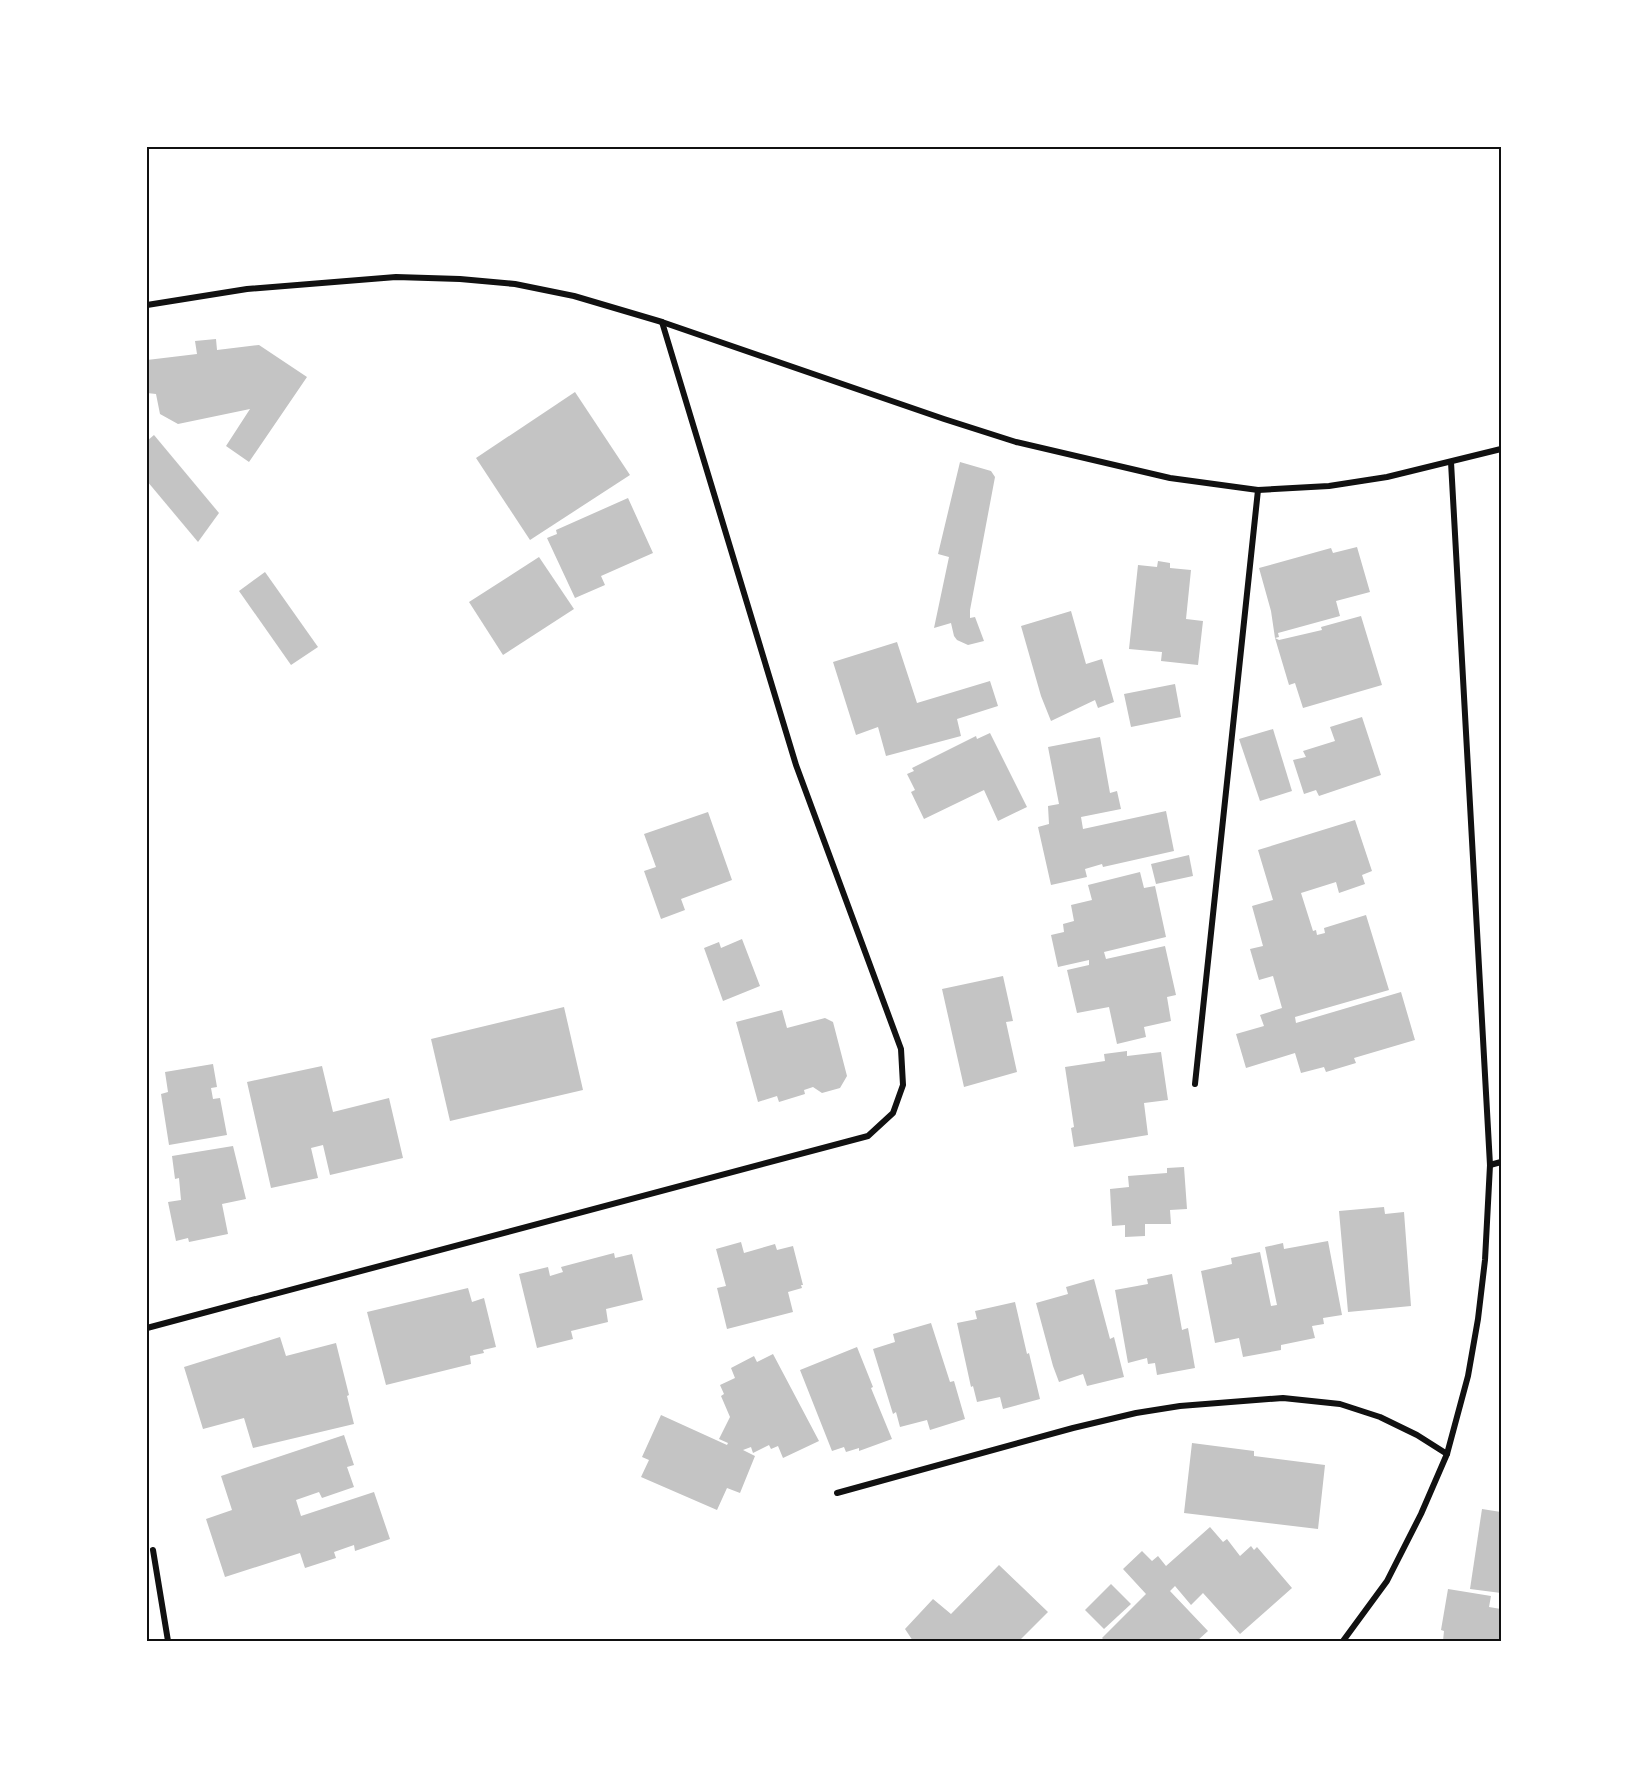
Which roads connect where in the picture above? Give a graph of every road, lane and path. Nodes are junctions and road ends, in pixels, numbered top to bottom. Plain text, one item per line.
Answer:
1 (147, 305) edge
2 (662, 322) junction
3 (1501, 449) edge
4 (1451, 462) junction
5 (1258, 490) junction
6 (1196, 1084) dead end
7 (1501, 1162) edge
8 (1490, 1165) junction
9 (147, 1328) edge
10 (1447, 1454) junction
11 (837, 1492) dead end
12 (153, 1550) dead end
13 (168, 1641) edge
14 (1343, 1641) edge

1 - 2 street
2 - 5 street
2 - 9 street
3 - 4 street
4 - 5 street
4 - 8 street
5 - 6 street
7 - 8 street
8 - 10 street
10 - 11 street
10 - 14 street
12 - 13 street

